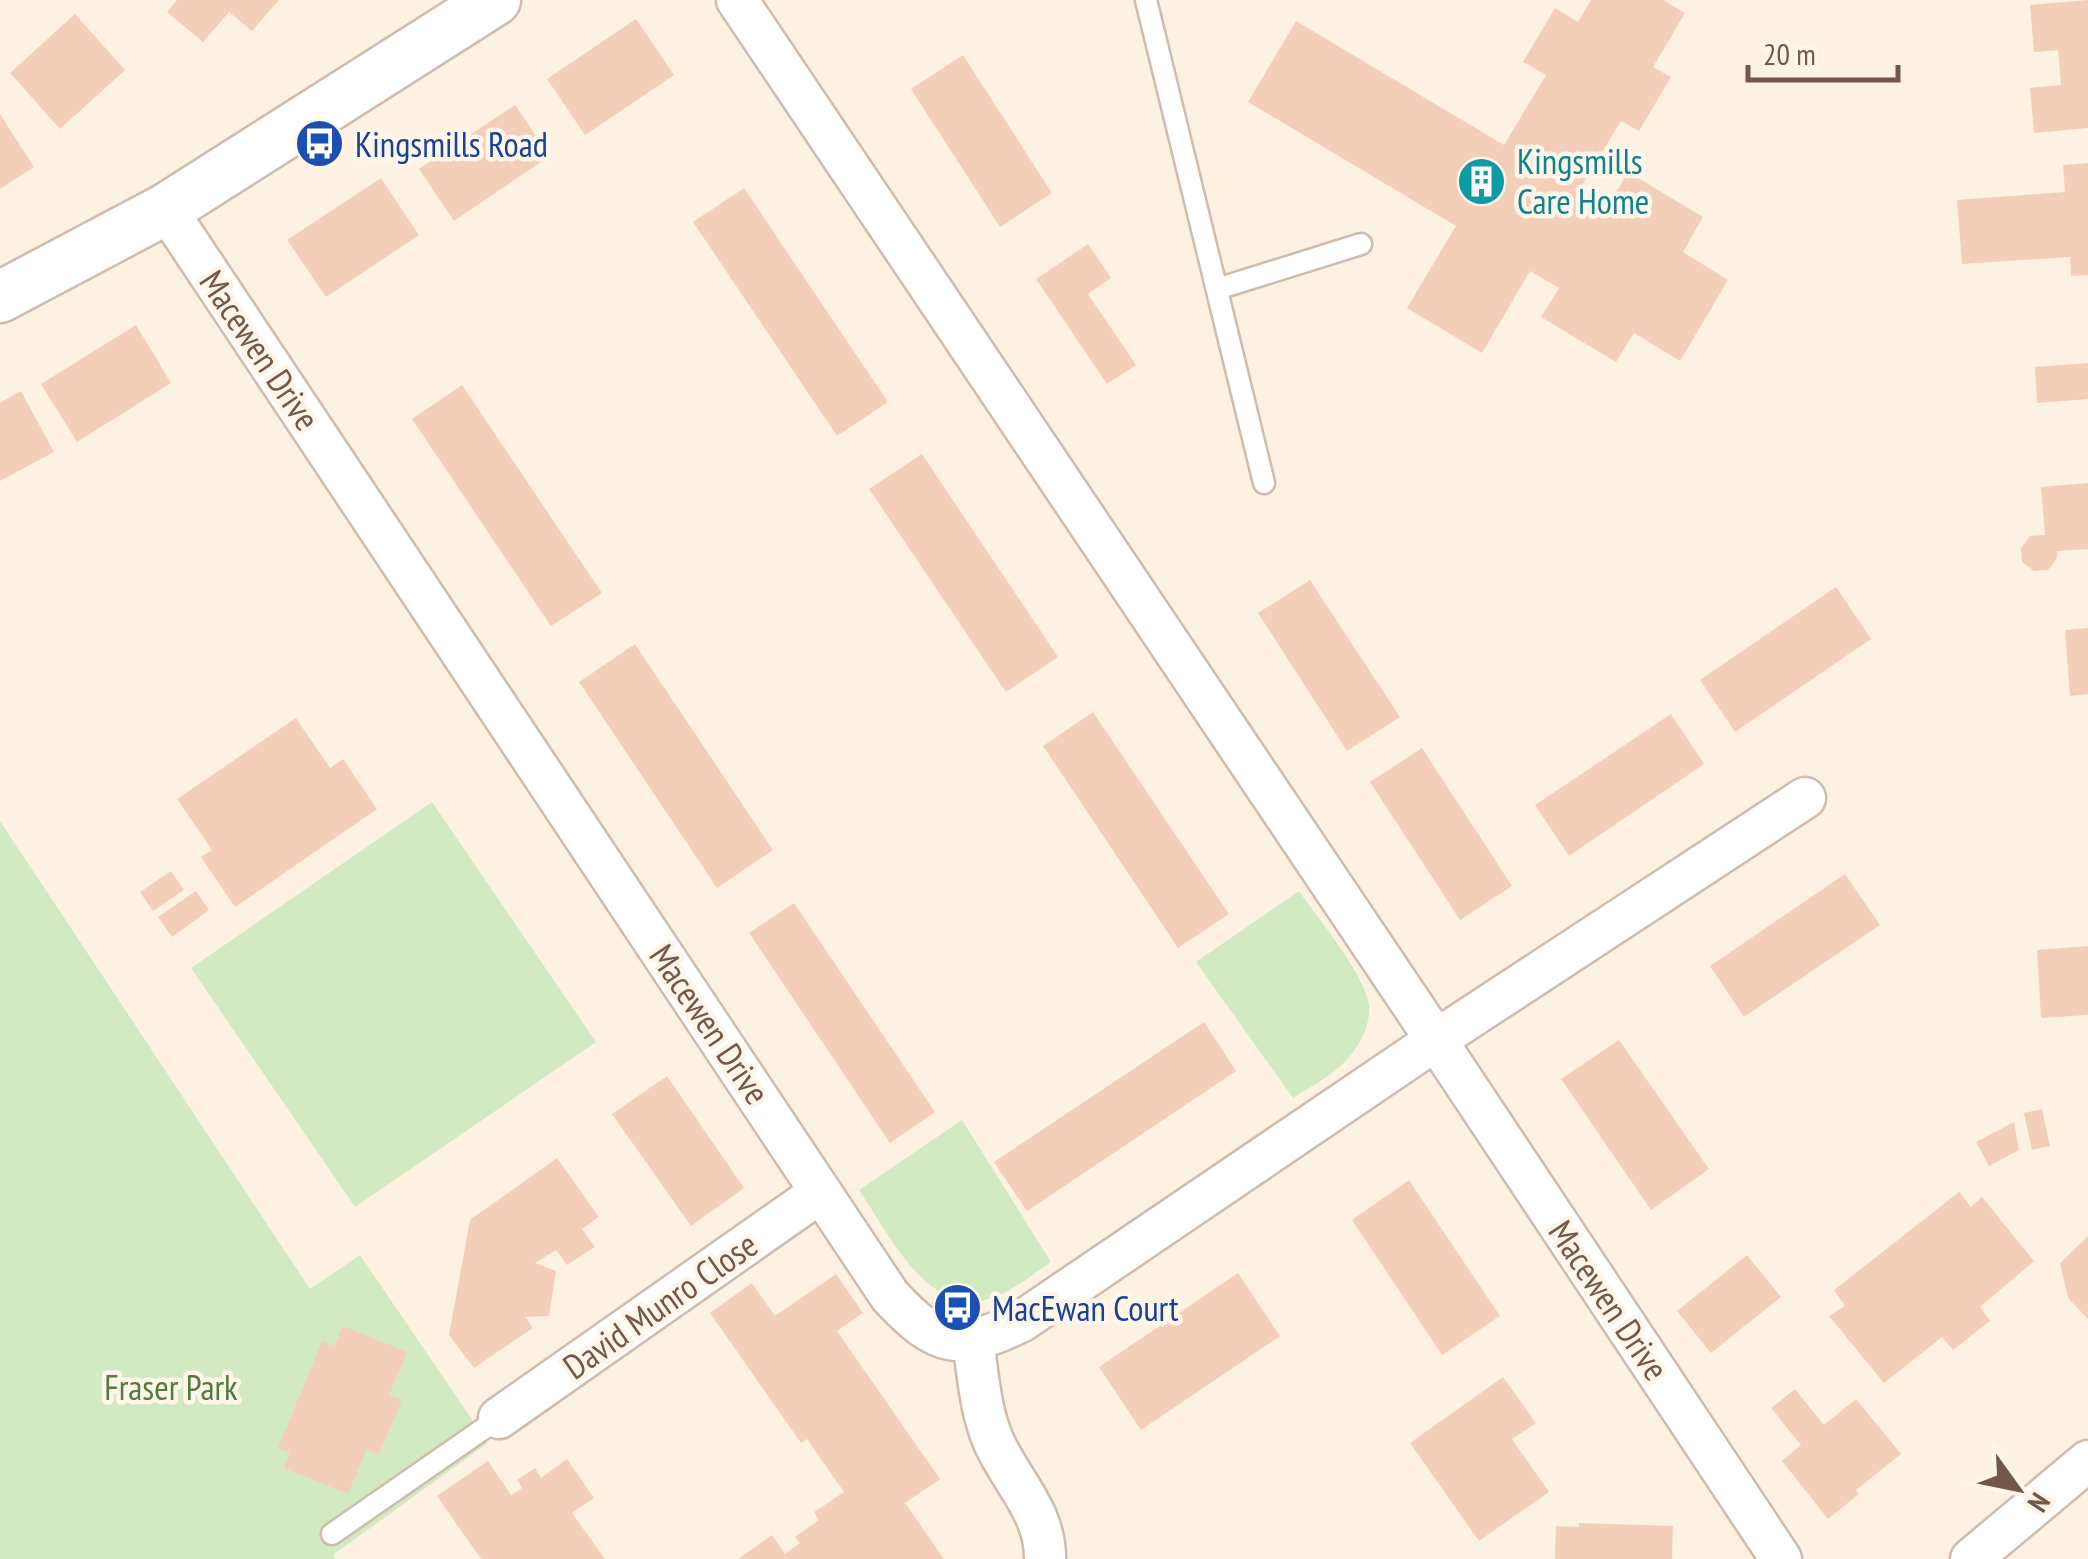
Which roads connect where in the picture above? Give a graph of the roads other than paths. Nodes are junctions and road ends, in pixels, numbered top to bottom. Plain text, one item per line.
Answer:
1 (737, 0) edge
2 (1146, 0) edge
3 (486, 2) edge
4 (166, 209) junction
5 (1361, 244) dead end
6 (1216, 290) junction
7 (0, 297) edge
8 (1264, 483) dead end
9 (1804, 798) dead end
10 (1436, 1040) junction
11 (822, 1192) junction
12 (974, 1341) junction
13 (498, 1418) joint
14 (2088, 1461) edge
15 (332, 1534) dead end
16 (1045, 1559) edge
17 (1781, 1559) edge
18 (1971, 1559) edge

1 - 10 street, Macewen Drive
2 - 6 lane
3 - 4 street
4 - 7 street
4 - 11 street, Macewen Drive
5 - 6 lane
6 - 8 lane
9 - 10 street
10 - 12 street
10 - 17 street, Macewen Drive
11 - 12 street, Macewen Drive
11 - 13 street, David Munro Close
12 - 16 street
13 - 15 lane
14 - 18 street

